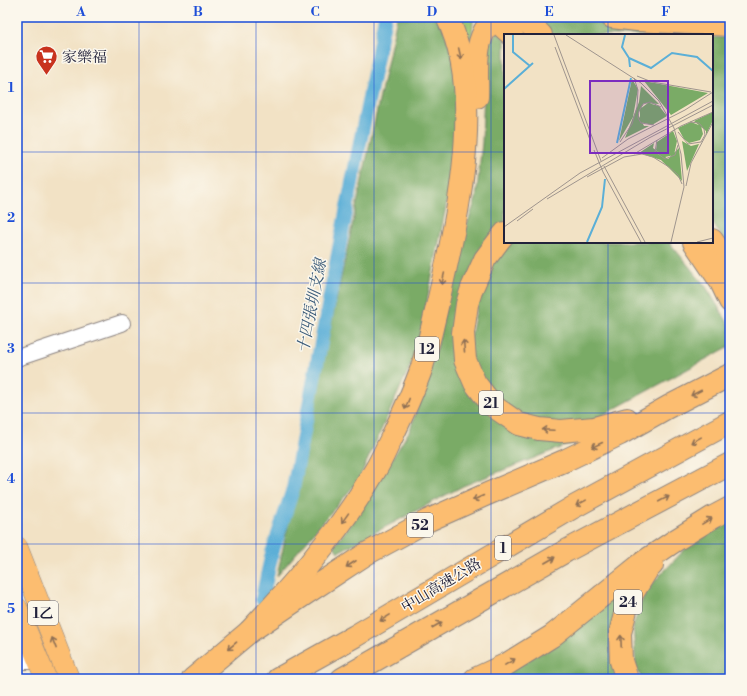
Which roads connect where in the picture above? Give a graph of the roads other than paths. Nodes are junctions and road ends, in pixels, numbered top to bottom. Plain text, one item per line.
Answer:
1 (447, 17) edge
2 (494, 17) edge
3 (522, 17) edge
4 (612, 17) edge
5 (730, 25) edge
6 (511, 34) edge
7 (540, 34) edge
8 (504, 235) edge
9 (682, 243) edge
10 (695, 243) edge
11 (713, 243) edge
12 (449, 254) junction
13 (727, 283) edge
14 (122, 323) dead end
15 (17, 358) edge
16 (727, 377) edge
17 (668, 407) junction
18 (730, 422) edge
19 (730, 464) edge
20 (730, 508) edge
21 (676, 540) junction
22 (17, 547) edge
23 (17, 608) edge
24 (249, 632) junction
25 (17, 661) edge
26 (42, 670) edge
27 (69, 679) edge
28 (193, 679) edge
29 (278, 679) edge
30 (342, 679) edge
31 (475, 679) edge
32 (627, 679) edge

1 -> 12 highway, 12
2 - 6 highway
2 - 12 highway
3 - 7 highway
4 - 5 highway
17 -> 8 highway, 21
9 - 13 highway
10 - 13 highway
11 - 13 highway
12 -> 24 highway, 12
14 - 15 lane
16 -> 17 highway
17 -> 24 highway, 52
18 -> 29 highway, 中山高速公路 / 1
30 -> 19 highway, 1
21 -> 20 highway
31 -> 21 highway
32 -> 21 highway, 24
27 -> 22 main road, 1乙
23 - 26 main road, 1乙
24 -> 28 highway, 52
25 - 26 lane

